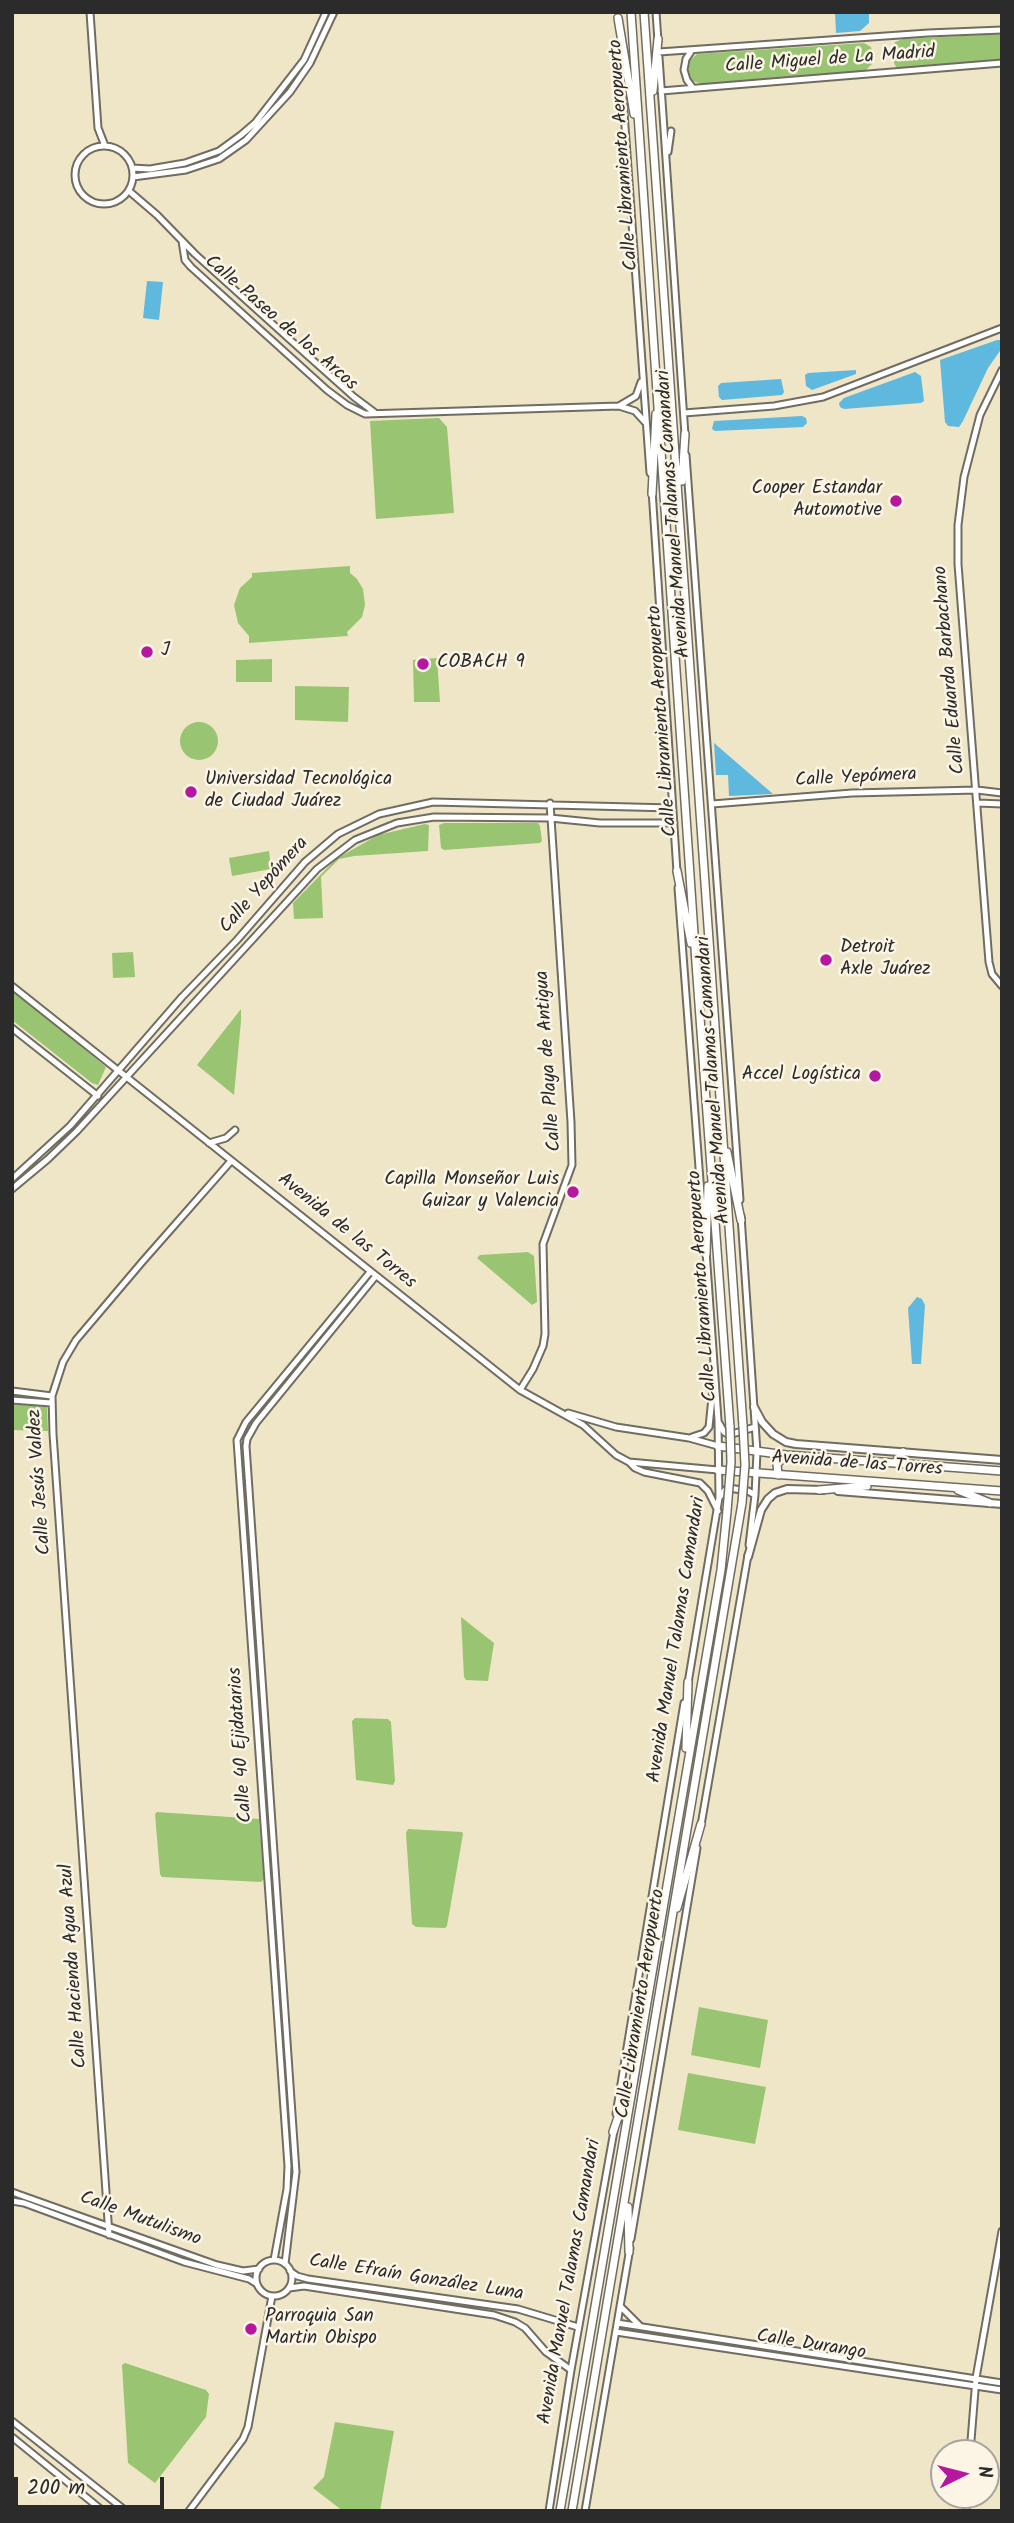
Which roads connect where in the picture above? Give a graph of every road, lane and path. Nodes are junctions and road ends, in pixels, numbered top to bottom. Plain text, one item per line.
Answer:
1 (90, 12) edge
2 (326, 12) edge
3 (334, 12) edge
4 (631, 12) edge
5 (644, 12) edge
6 (656, 12) edge
7 (617, 15) edge
8 (1002, 30) edge
9 (658, 40) junction
10 (692, 50) junction
11 (659, 52) junction
12 (1002, 63) edge
13 (694, 88) junction
14 (661, 91) junction
15 (651, 112) junction
16 (671, 131) dead end
17 (639, 137) junction
18 (105, 146) junction
19 (132, 168) junction
20 (666, 169) junction
21 (133, 177) junction
22 (129, 191) junction
23 (183, 242) junction
24 (1002, 328) edge
25 (1002, 370) edge
26 (642, 375) junction
27 (657, 375) junction
28 (619, 406) junction
29 (374, 412) junction
30 (684, 413) junction
31 (646, 423) junction
32 (685, 434) junction
33 (652, 494) junction
34 (682, 527) junction
35 (977, 790) junction
36 (1002, 793) edge
37 (550, 803) junction
38 (978, 803) junction
39 (712, 804) junction
40 (1002, 804) edge
41 (672, 808) junction
42 (550, 818) junction
43 (674, 823) junction
44 (677, 871) junction
45 (696, 972) junction
46 (12, 986) edge
47 (1002, 986) edge
48 (12, 1028) edge
49 (118, 1070) junction
50 (126, 1077) junction
51 (97, 1095) junction
52 (107, 1096) junction
53 (235, 1130) dead end
54 (723, 1139) junction
55 (209, 1143) junction
56 (709, 1147) junction
57 (231, 1161) junction
58 (12, 1179) edge
59 (12, 1189) edge
60 (741, 1220) junction
61 (706, 1254) junction
62 (372, 1274) junction
63 (715, 1378) junction
64 (520, 1390) junction
65 (12, 1391) edge
66 (52, 1399) junction
67 (12, 1400) edge
68 (754, 1407) junction
69 (559, 1411) junction
70 (718, 1420) junction
71 (755, 1427) junction
72 (689, 1438) junction
73 (718, 1446) junction
74 (757, 1452) junction
75 (903, 1452) junction
76 (786, 1455) junction
77 (1002, 1460) edge
78 (629, 1462) junction
79 (895, 1463) junction
80 (718, 1470) junction
81 (1002, 1471) edge
82 (756, 1473) junction
83 (778, 1475) junction
84 (893, 1484) junction
85 (951, 1487) junction
86 (819, 1490) junction
87 (1002, 1491) edge
88 (755, 1495) junction
89 (719, 1498) junction
90 (990, 1503) junction
91 (1002, 1504) edge
92 (722, 1512) junction
93 (748, 1557) junction
94 (688, 1682) junction
95 (71, 1695) joint
96 (685, 1773) junction
97 (701, 1824) junction
98 (667, 1942) junction
99 (638, 2057) junction
100 (613, 2132) junction
101 (628, 2190) junction
102 (12, 2192) edge
103 (30, 2197) junction
104 (12, 2201) edge
105 (24, 2203) junction
106 (281, 2221) junction
107 (288, 2222) junction
108 (109, 2226) junction
109 (1002, 2231) edge
110 (109, 2235) junction
111 (629, 2252) junction
112 (274, 2260) junction
113 (285, 2263) junction
114 (259, 2269) junction
115 (290, 2271) junction
116 (257, 2284) junction
117 (289, 2288) junction
118 (272, 2296) junction
119 (620, 2306) junction
120 (617, 2323) junction
121 (578, 2327) junction
122 (642, 2328) junction
123 (616, 2332) junction
124 (571, 2370) junction
125 (976, 2378) junction
126 (1002, 2383) edge
127 (975, 2386) junction
128 (1002, 2390) edge
129 (12, 2421) edge
130 (12, 2437) edge
131 (971, 2439) edge
132 (103, 2511) edge
133 (126, 2511) edge
134 (189, 2511) edge
135 (549, 2511) edge
136 (557, 2511) edge
137 (574, 2511) edge
138 (584, 2511) edge

1 - 18 main road
2 - 19 main road
3 - 21 main road
4 - 17 highway, Calle Libramiento Aeropuerto
5 - 15 highway, Calle Libramiento Aeropuerto
6 - 9 main road, Avenida Manuel Talamas Camandari
7 - 17 highway
7 - 26 main road, Avenida Manuel Talamas Camandari
8 - 10 main road, Calle Miguel de La Madrid
9 - 11 main road, Avenida Manuel Talamas Camandari
9 - 15 highway
10 - 11 main road, Calle Miguel de La Madrid
10 - 13 main road
11 - 14 main road, Avenida Manuel Talamas Camandari
12 - 13 main road, Calle Miguel de La Madrid
13 - 14 main road, Calle Miguel de La Madrid
14 - 20 main road, Avenida Manuel Talamas Camandari
15 - 34 highway, Calle Libramiento Aeropuerto
16 - 20 main road
17 - 27 highway, Calle Libramiento Aeropuerto
18 - 19 main road
18 - 22 main road
19 - 21 main road
20 - 30 main road, Avenida Manuel Talamas Camandari
21 - 22 main road
22 - 23 main road, Calle Paseo de los Arcos
23 - 29 main road, Calle Paseo de los Arcos
23 - 29 main road, Calle Paseo de los Arcos
24 - 30 main road
25 - 35 main road, Calle Eduarda Barbachano
26 - 28 main road
26 - 31 main road, Avenida Manuel Talamas Camandari
27 - 33 highway
27 - 45 highway, Calle Libramiento Aeropuerto
28 - 29 main road, Calle Paseo de los Arcos
28 - 31 main road
30 - 32 main road, Avenida Manuel Talamas Camandari
31 - 33 main road, Avenida Manuel Talamas Camandari
32 - 34 highway
32 - 39 main road, Avenida Manuel Talamas Camandari
33 - 41 main road, Avenida Manuel Talamas Camandari
34 - 54 highway, Calle Libramiento Aeropuerto
35 - 36 main road, Calle Yepómera
35 - 38 main road, Calle Eduarda Barbachano
35 - 39 main road, Calle Yepómera
37 - 41 main road, Calle Yepómera
37 - 42 main road, Calle Playa de Antigua
37 - 49 main road, Calle Yepómera
38 - 40 main road
38 - 47 main road, Calle Eduarda Barbachano
39 - 60 main road, Avenida Manuel Talamas Camandari
41 - 43 main road, Avenida Manuel Talamas Camandari
42 - 43 main road, Calle Yepómera
42 - 50 main road, Calle Yepómera
42 - 64 main road, Calle Playa de Antigua
43 - 44 main road, Avenida Manuel Talamas Camandari
44 - 45 highway
44 - 61 main road, Avenida Manuel Talamas Camandari
45 - 56 highway, Calle Libramiento Aeropuerto
46 - 49 main road, Avenida de las Torres
48 - 51 main road
49 - 50 main road, Avenida de las Torres
49 - 51 main road, Calle Yepómera
50 - 52 main road, Calle Yepómera
50 - 55 main road, Avenida de las Torres
51 - 52 main road
51 - 58 main road, Calle Yepómera
52 - 59 main road, Calle Yepómera
53 - 55 main road
54 - 60 highway
54 - 98 highway, Calle Libramiento Aeropuerto, bridge
55 - 57 main road, Avenida de las Torres
56 - 61 highway
56 - 92 highway, Calle Libramiento Aeropuerto, bridge
57 - 62 main road, Avenida de las Torres
57 - 66 main road, Calle Jesús Valdez
60 - 68 main road, Avenida Manuel Talamas Camandari
61 - 63 main road, Avenida Manuel Talamas Camandari
62 - 64 main road, Avenida de las Torres
62 - 106 main road, Calle 40 Ejidatarios
62 - 107 main road, Calle 40 Ejidatarios
63 - 70 main road, Avenida Manuel Talamas Camandari
63 - 72 main road
64 - 69 main road, Avenida de las Torres
65 - 66 main road
66 - 67 main road
66 - 95 main road, Calle Jesús Valdez
68 - 71 main road, Avenida Manuel Talamas Camandari
68 - 75 main road, Avenida de las Torres
69 - 72 main road, Avenida de las Torres
69 - 78 main road, Avenida de las Torres
70 - 71 main road
70 - 73 main road, Avenida Manuel Talamas Camandari
71 - 74 main road, Avenida Manuel Talamas Camandari
72 - 73 main road, Avenida de las Torres
73 - 74 highway, Avenida de las Torres
73 - 80 main road, Avenida Manuel Talamas Camandari
74 - 76 highway, Avenida de las Torres
74 - 82 main road, Avenida Manuel Talamas Camandari
75 - 77 main road, Avenida de las Torres
75 - 79 highway
76 - 79 highway, Avenida de las Torres
76 - 83 highway
78 - 80 main road, Avenida de las Torres
78 - 92 main road
79 - 81 highway, Avenida de las Torres
80 - 82 highway, Avenida de las Torres
80 - 89 main road, Avenida Manuel Talamas Camandari
82 - 83 highway, Avenida de las Torres
82 - 88 main road, Avenida Manuel Talamas Camandari
83 - 84 highway, Avenida de las Torres
84 - 85 highway, Avenida de las Torres
84 - 86 highway
85 - 87 highway, Avenida de las Torres
85 - 90 highway
86 - 90 main road, Avenida de las Torres
86 - 93 main road, Avenida de las Torres
88 - 89 main road
88 - 93 main road, Avenida Manuel Talamas Camandari
89 - 92 main road, Avenida Manuel Talamas Camandari
90 - 91 main road, Avenida de las Torres
92 - 94 main road, Avenida Manuel Talamas Camandari
92 - 96 highway, Calle Libramiento Aeropuerto
93 - 97 main road, Avenida Manuel Talamas Camandari
94 - 96 highway
94 - 100 main road, Avenida Manuel Talamas Camandari
95 - 108 main road, Calle Hacienda Agua Azul
96 - 99 highway, Calle Libramiento Aeropuerto
97 - 98 highway
97 - 111 main road, Avenida Manuel Talamas Camandari
98 - 101 highway, Calle Libramiento Aeropuerto
99 - 100 highway
99 - 136 highway, Calle Libramiento Aeropuerto
100 - 121 main road, Avenida Manuel Talamas Camandari
101 - 111 highway
101 - 137 highway, Calle Libramiento Aeropuerto
102 - 103 main road, Calle Mutulismo
103 - 105 main road
103 - 108 main road, Calle Mutulismo
104 - 105 main road, Calle Mutulismo
105 - 110 main road, Calle Mutulismo
106 - 107 main road
106 - 112 main road, Calle 40 Ejidatarios
107 - 113 main road, Calle 40 Ejidatarios
108 - 110 main road, Calle Hacienda Agua Azul
108 - 114 main road, Calle Mutulismo
109 - 125 main road
110 - 116 main road, Calle Mutulismo
111 - 119 main road, Avenida Manuel Talamas Camandari
112 - 113 main road
112 - 114 main road
113 - 115 main road
114 - 116 main road
115 - 117 main road
115 - 121 main road, Calle Efraín González Luna
116 - 118 main road
117 - 118 main road
117 - 124 main road, Calle Efraín González Luna
118 - 134 main road
119 - 120 main road, Avenida Manuel Talamas Camandari
119 - 122 main road
120 - 122 main road, Calle Durango
120 - 123 main road, Avenida Manuel Talamas Camandari
121 - 124 main road, Avenida Manuel Talamas Camandari
122 - 125 main road, Calle Durango
123 - 127 main road, Calle Durango
123 - 138 main road, Avenida Manuel Talamas Camandari
124 - 135 main road, Avenida Manuel Talamas Camandari
125 - 126 main road, Calle Durango
125 - 127 main road
127 - 128 main road, Calle Durango
127 - 131 main road
129 - 133 main road
130 - 132 main road

